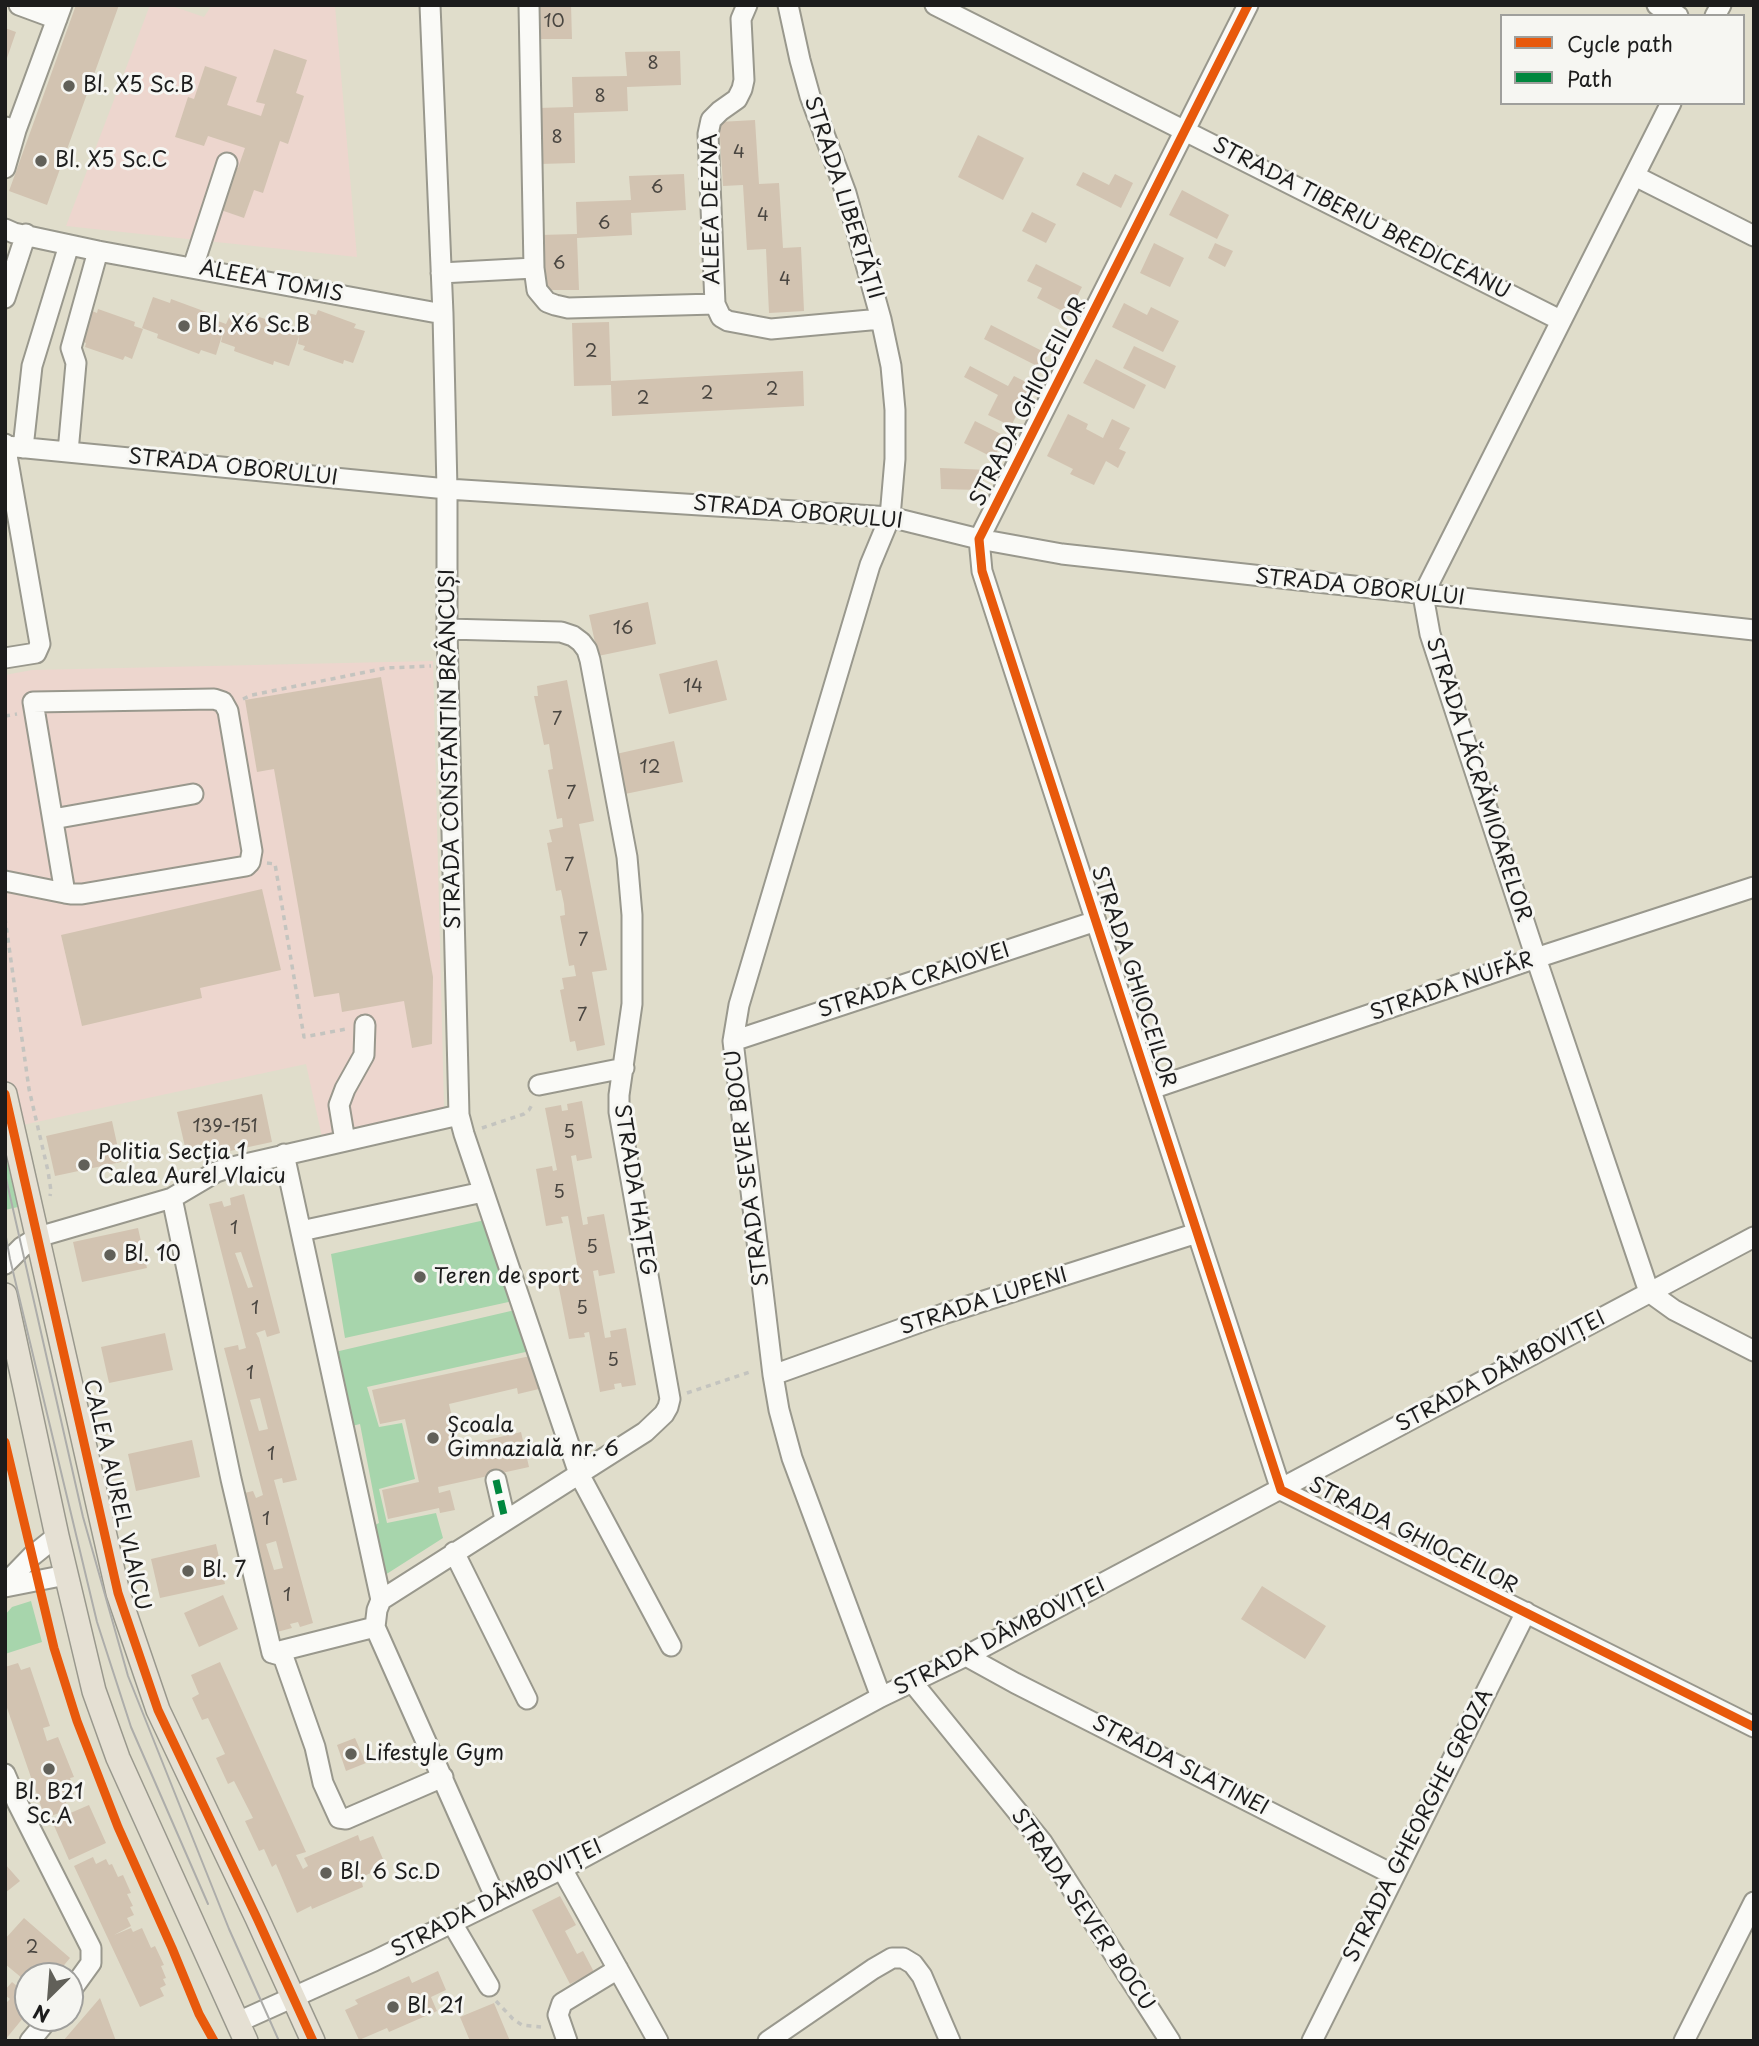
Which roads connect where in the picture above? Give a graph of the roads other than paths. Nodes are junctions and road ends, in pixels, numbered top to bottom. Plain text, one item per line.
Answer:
1 (19, 5) edge
2 (430, 5) edge
3 (529, 5) edge
4 (747, 5) edge
5 (789, 5) edge
6 (935, 5) edge
7 (1248, 5) edge
8 (1657, 5) edge
9 (59, 12) edge
10 (1674, 14) edge
11 (1670, 105) edge
12 (11, 128) edge
13 (1186, 130) junction
14 (227, 163) dead end
15 (5, 168) edge
16 (1634, 176) junction
17 (5, 229) edge
18 (26, 234) junction
19 (1754, 236) edge
20 (69, 245) junction
21 (98, 251) junction
22 (193, 267) junction
23 (534, 268) junction
24 (441, 273) junction
25 (5, 298) edge
26 (715, 303) junction
27 (443, 314) junction
28 (881, 319) junction
29 (1560, 320) junction
30 (11, 446) edge
31 (68, 452) junction
32 (447, 489) junction
33 (890, 517) junction
34 (979, 539) junction
35 (1423, 595) junction
36 (447, 629) junction
37 (1754, 630) edge
38 (5, 658) edge
39 (193, 794) dead end
40 (53, 819) junction
41 (5, 867) edge
42 (10, 885) edge
43 (1754, 887) edge
44 (44, 888) junction
45 (65, 893) junction
46 (1096, 921) junction
47 (1536, 958) junction
48 (365, 1025) road end
49 (733, 1041) junction
50 (624, 1068) junction
51 (539, 1085) road end
52 (1151, 1089) junction
53 (5, 1094) edge
54 (459, 1115) junction
55 (345, 1140) junction
56 (284, 1154) junction
57 (483, 1192) junction
58 (172, 1198) junction
59 (301, 1231) junction
60 (1198, 1233) junction
61 (38, 1237) junction
62 (1754, 1237) edge
63 (5, 1264) edge
64 (1649, 1292) junction
65 (5, 1295) edge
66 (9, 1327) edge
67 (1754, 1351) edge
68 (772, 1370) junction
69 (579, 1474) junction
70 (496, 1480) dead end
71 (1281, 1490) junction
72 (505, 1519) junction
73 (57, 1536) junction
74 (454, 1552) junction
75 (66, 1575) junction
76 (5, 1586) edge
77 (381, 1600) junction
78 (1526, 1612) junction
79 (375, 1627) junction
80 (671, 1646) dead end
81 (272, 1653) junction
82 (966, 1656) junction
83 (913, 1683) junction
84 (881, 1697) junction
85 (527, 1699) dead end
86 (1754, 1727) edge
87 (5, 1774) edge
88 (443, 1777) junction
89 (562, 1868) junction
90 (1394, 1875) junction
91 (497, 1901) junction
92 (1754, 1902) edge
93 (452, 1923) junction
94 (618, 1969) junction
95 (84, 1973) edge
96 (489, 1986) road end
97 (293, 1997) junction
98 (242, 2031) edge
99 (313, 2041) edge
100 (567, 2041) edge
101 (658, 2041) edge
102 (768, 2041) edge
103 (950, 2041) edge
104 (1170, 2041) edge
105 (1312, 2041) edge
106 (1684, 2041) edge

1 - 9 street
2 - 24 street, STRADA CONSTANTIN BRÂNCUȘI
3 - 23 street, ALEEA DEZNA
4 - 26 street, ALEEA DEZNA
5 - 28 street, STRADA LIBERTĂȚII
6 - 13 street, STRADA TIBERIU BREDICEANU
7 - 13 street, STRADA GHIOCEILOR
8 - 10 street
9 - 12 street
11 - 16 street
12 - 15 street
13 - 29 street, STRADA TIBERIU BREDICEANU
13 - 34 street, STRADA GHIOCEILOR
14 - 22 street
16 - 19 street
16 - 29 street
17 - 18 street, ALEEA TOMIS
18 - 20 street, ALEEA TOMIS
18 - 25 street
20 - 21 street, ALEEA TOMIS
20 - 30 street
21 - 22 street, ALEEA TOMIS
21 - 31 street
22 - 27 street, ALEEA TOMIS
23 - 24 street
23 - 26 street, ALEEA DEZNA
24 - 27 street, STRADA CONSTANTIN BRÂNCUȘI
26 - 28 street, ALEEA DEZNA
27 - 32 street, STRADA CONSTANTIN BRÂNCUȘI
28 - 33 street, STRADA LIBERTĂȚII
29 - 35 street
30 - 31 street, STRADA OBORULUI
30 - 38 street
31 - 32 street, STRADA OBORULUI
32 - 33 street, STRADA OBORULUI
32 - 36 street, STRADA CONSTANTIN BRÂNCUȘI
33 - 34 street, STRADA OBORULUI
33 - 49 street, STRADA SEVER BOCU
34 - 35 street, STRADA OBORULUI
34 - 46 street, STRADA GHIOCEILOR
35 - 37 street, STRADA OBORULUI
35 - 47 street, STRADA LĂCRĂMIOARELOR
36 - 50 street, STRADA HAȚEG
36 - 54 street, STRADA CONSTANTIN BRÂNCUȘI
39 - 40 street
40 - 45 street
40 - 45 street
41 - 44 street
42 - 44 street
43 - 47 street, STRADA NUFĂR
44 - 45 street
46 - 49 street, STRADA CRAIOVEI
46 - 52 street, STRADA GHIOCEILOR
47 - 52 street, STRADA NUFĂR
47 - 64 street, STRADA LĂCRĂMIOARELOR
48 - 55 street
49 - 68 street, STRADA SEVER BOCU
50 - 51 street
50 - 69 street, STRADA HAȚEG
52 - 60 street, STRADA GHIOCEILOR
53 - 61 main road, CALEA AUREL VLAICU
54 - 55 street
54 - 57 street, STRADA CONSTANTIN BRÂNCUȘI
55 - 56 street
56 - 58 street
56 - 59 street
57 - 59 street
57 - 69 street, STRADA CONSTANTIN BRÂNCUȘI
58 - 61 street
58 - 81 street
59 - 77 street
60 - 68 street, STRADA LUPENI
60 - 71 street, STRADA GHIOCEILOR
61 - 63 street
61 - 97 main road, CALEA AUREL VLAICU
62 - 64 street, STRADA DÂMBOVIȚEI
64 - 67 street
64 - 71 street, STRADA DÂMBOVIȚEI
65 - 66 main road
66 - 73 main road
68 - 84 street, STRADA SEVER BOCU
69 - 72 street
69 - 80 street, STRADA CONSTANTIN BRÂNCUȘI
70 - 72 street
71 - 78 street, STRADA GHIOCEILOR
71 - 82 street, STRADA DÂMBOVIȚEI
72 - 74 street
73 - 75 main road
73 - 76 street
74 - 77 street
74 - 85 street
75 - 76 street
75 - 98 main road
77 - 79 street
78 - 86 street, STRADA GHIOCEILOR
78 - 90 street, STRADA GHEORGHE GROZA
79 - 81 street
79 - 88 street
81 - 88 street
82 - 83 street, STRADA DÂMBOVIȚEI
82 - 90 street, STRADA SLATINEI
83 - 84 street, STRADA DÂMBOVIȚEI
83 - 104 street, STRADA SEVER BOCU
84 - 89 street, STRADA DÂMBOVIȚEI
87 - 95 street
88 - 91 street
89 - 91 street, STRADA DÂMBOVIȚEI
89 - 94 street
90 - 105 street, STRADA GHEORGHE GROZA
91 - 93 street, STRADA DÂMBOVIȚEI
92 - 106 street
93 - 96 street
93 - 97 street, STRADA DÂMBOVIȚEI
94 - 100 street
94 - 101 street
97 - 98 street, STRADA DÂMBOVIȚEI
97 - 99 main road, CALEA AUREL VLAICU
102 - 103 street

